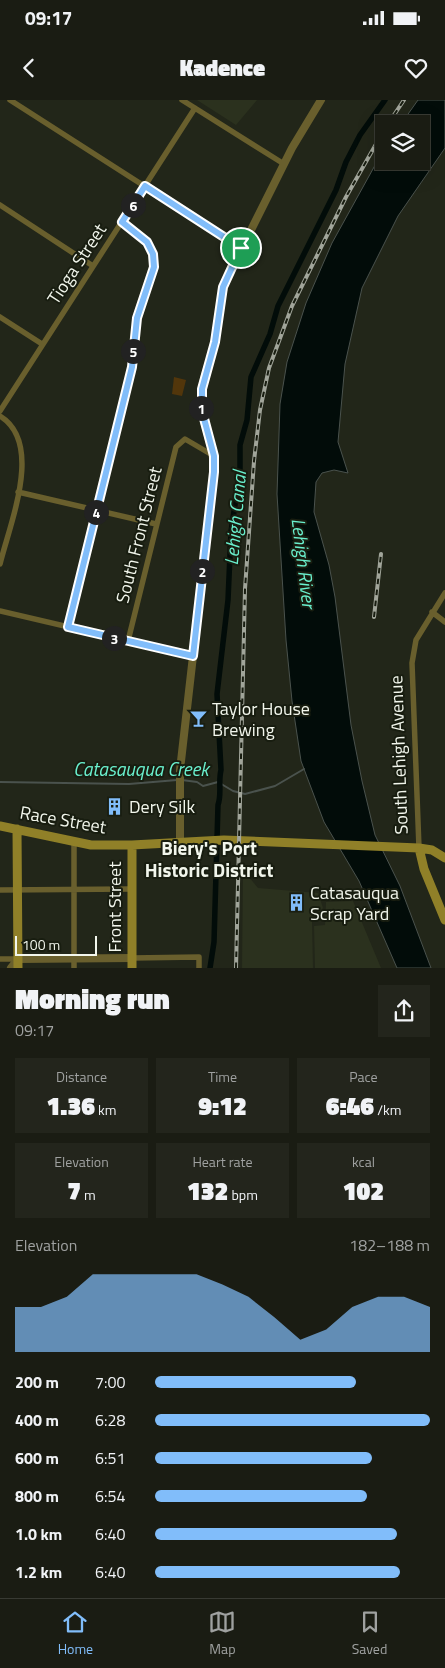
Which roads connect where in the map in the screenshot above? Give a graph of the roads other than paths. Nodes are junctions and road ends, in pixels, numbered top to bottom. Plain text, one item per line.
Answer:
1 (10, 100) edge
2 (182, 100) edge
3 (321, 100) edge
4 (195, 108) junction
5 (284, 164) junction
6 (145, 186) junction
7 (0, 206) edge
8 (122, 222) junction
9 (241, 248) junction
10 (93, 266) junction
11 (0, 317) edge
12 (42, 344) junction
13 (0, 411) edge
14 (0, 416) edge
15 (214, 456) junction
16 (18, 492) junction
17 (96, 510) junction
18 (156, 524) junction
19 (0, 564) edge
20 (445, 593) edge
21 (0, 611) edge
22 (432, 612) junction
23 (445, 622) edge
24 (68, 627) junction
25 (128, 641) junction
26 (193, 656) junction
27 (0, 826) edge
28 (16, 828) junction
29 (180, 841) junction
30 (74, 842) junction
31 (132, 845) junction
32 (419, 848) junction
33 (445, 858) edge
34 (132, 889) junction
35 (0, 890) edge
36 (74, 890) junction
37 (17, 891) junction
38 (445, 920) edge
39 (74, 958) junction
40 (132, 958) junction
41 (0, 959) edge
42 (18, 964) edge
43 (11, 968) edge
44 (74, 968) edge
45 (132, 968) edge
46 (199, 968) edge

1 - 6 street
2 - 4 street
3 - 5 street
4 - 5 street
4 - 6 street, Tioga Street
5 - 9 street
6 - 8 street, Tioga Street
6 - 9 street
7 - 10 street
8 - 10 street, Tioga Street
8 - 17 street
9 - 15 street
10 - 12 street, Tioga Street
11 - 12 street
12 - 13 street, Tioga Street
14 - 16 street
15 - 18 street, South Front Street
15 - 26 street
16 - 17 street
16 - 19 street
17 - 18 street
17 - 24 street
18 - 25 street, South Front Street
20 - 22 street, South Lehigh Avenue
21 - 24 street
22 - 23 street
22 - 32 street, South Lehigh Avenue
24 - 25 street
25 - 26 street
26 - 29 street
27 - 28 main road, Race Street
28 - 30 main road, Race Street
28 - 37 main road
29 - 31 main road, Race Street
29 - 32 main road, Race Street
30 - 31 main road, Race Street
30 - 36 street
31 - 34 main road, Front Street
32 - 33 main road, Race Street
32 - 38 main road, South Lehigh Avenue
34 - 36 street
34 - 40 main road, Front Street
35 - 37 street
36 - 37 street
36 - 39 street
37 - 42 main road
39 - 40 street
39 - 42 street
39 - 44 street
40 - 45 main road, Front Street
40 - 46 street
41 - 42 street
42 - 43 street

